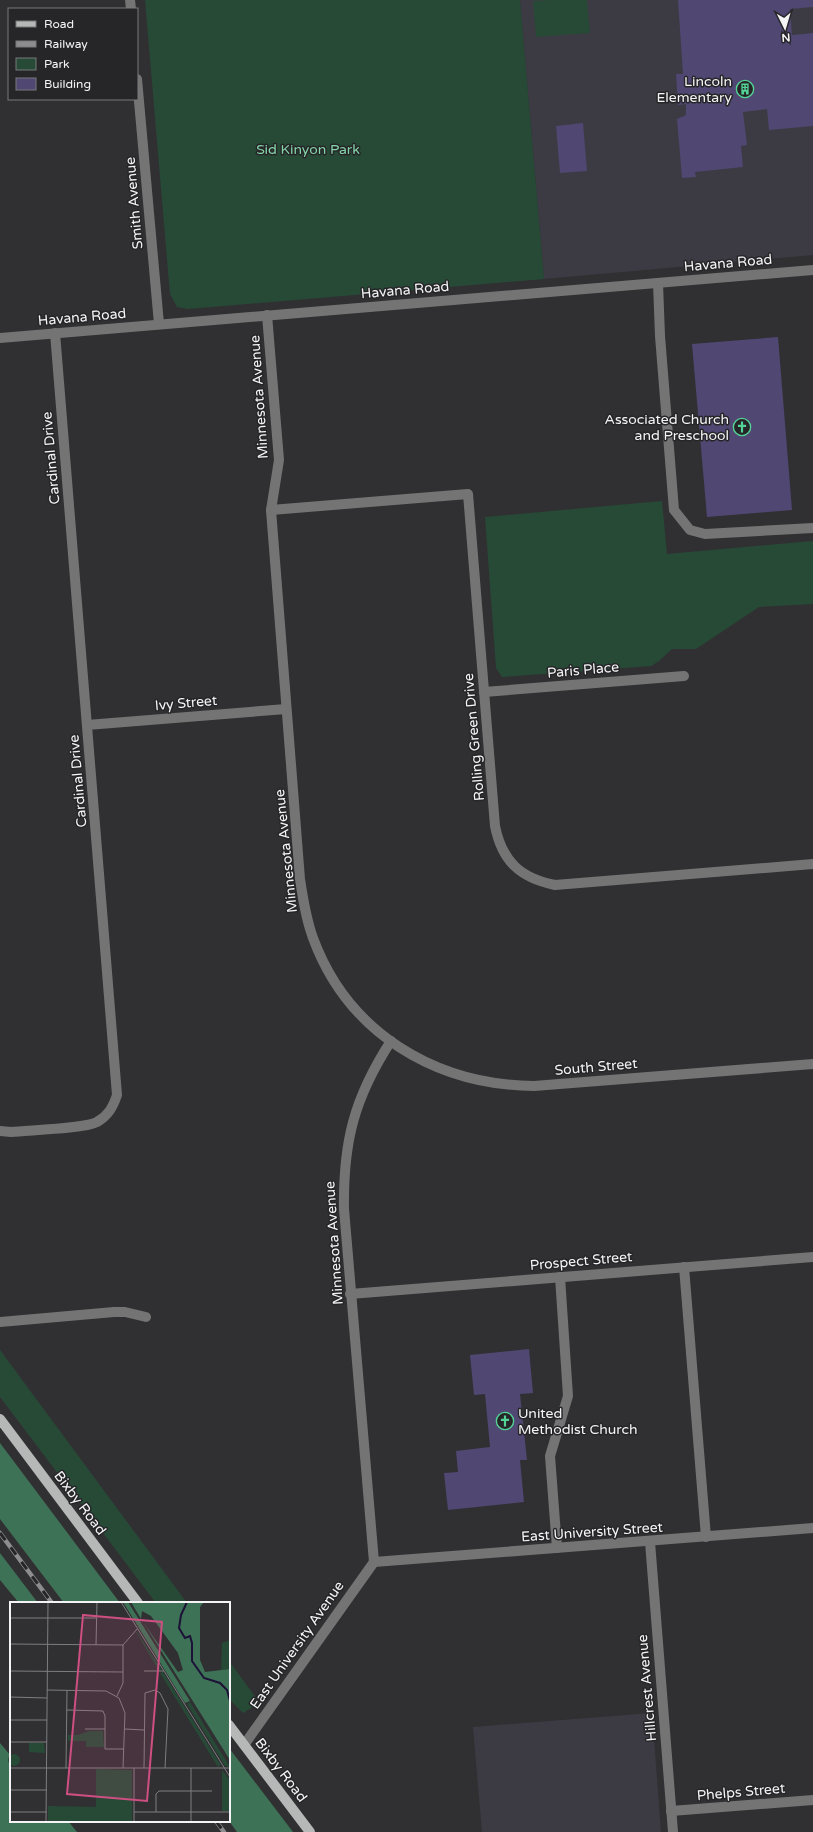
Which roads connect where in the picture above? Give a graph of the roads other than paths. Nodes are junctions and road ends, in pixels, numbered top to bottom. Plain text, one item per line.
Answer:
1 (138, 90) edge
2 (813, 270) edge
3 (658, 283) junction
4 (267, 315) junction
5 (159, 324) junction
6 (55, 333) junction
7 (0, 338) edge
8 (271, 510) junction
9 (813, 528) edge
10 (684, 676) dead end
11 (484, 692) junction
12 (286, 708) junction
13 (87, 725) junction
14 (813, 864) edge
15 (391, 1041) junction
16 (813, 1064) edge
17 (0, 1131) edge
18 (813, 1256) edge
19 (684, 1267) junction
20 (560, 1277) junction
21 (350, 1294) junction
22 (146, 1318) dead end
23 (0, 1322) edge
24 (0, 1419) edge
25 (813, 1528) edge
26 (706, 1537) junction
27 (650, 1542) junction
28 (557, 1548) junction
29 (374, 1562) junction
30 (137, 1602) edge
31 (230, 1726) edge
32 (244, 1745) junction
33 (813, 1800) edge
34 (671, 1811) junction
35 (310, 1832) edge
36 (673, 1832) edge

1 - 5 street, Smith Avenue
2 - 3 street, Havana Road
3 - 4 street, Havana Road
3 - 9 street
4 - 5 street, Havana Road
4 - 8 street, Minnesota Avenue
5 - 6 street, Havana Road
6 - 7 street, Havana Road
6 - 13 street, Cardinal Drive
8 - 11 street, Rolling Green Drive
8 - 12 street, Minnesota Avenue
10 - 11 street, Paris Place
11 - 14 street, Rolling Green Drive
12 - 13 street, Ivy Street
12 - 15 street, Minnesota Avenue
13 - 17 street, Cardinal Drive
15 - 16 street, South Street
15 - 21 street, Minnesota Avenue
18 - 19 street, Prospect Street
19 - 20 street, Prospect Street
19 - 26 street
20 - 21 street, Prospect Street
20 - 28 street
21 - 29 street, Minnesota Avenue
22 - 23 street
24 - 30 main road, Bixby Road
25 - 26 street, East University Street
26 - 27 street, East University Street
27 - 28 street, East University Street
27 - 34 street, Hillcrest Avenue
28 - 29 street, East University Street
29 - 32 street, East University Avenue
31 - 32 main road, Bixby Road
32 - 35 main road, Bixby Road
33 - 34 street, Phelps Street
34 - 36 street, Hillcrest Avenue

